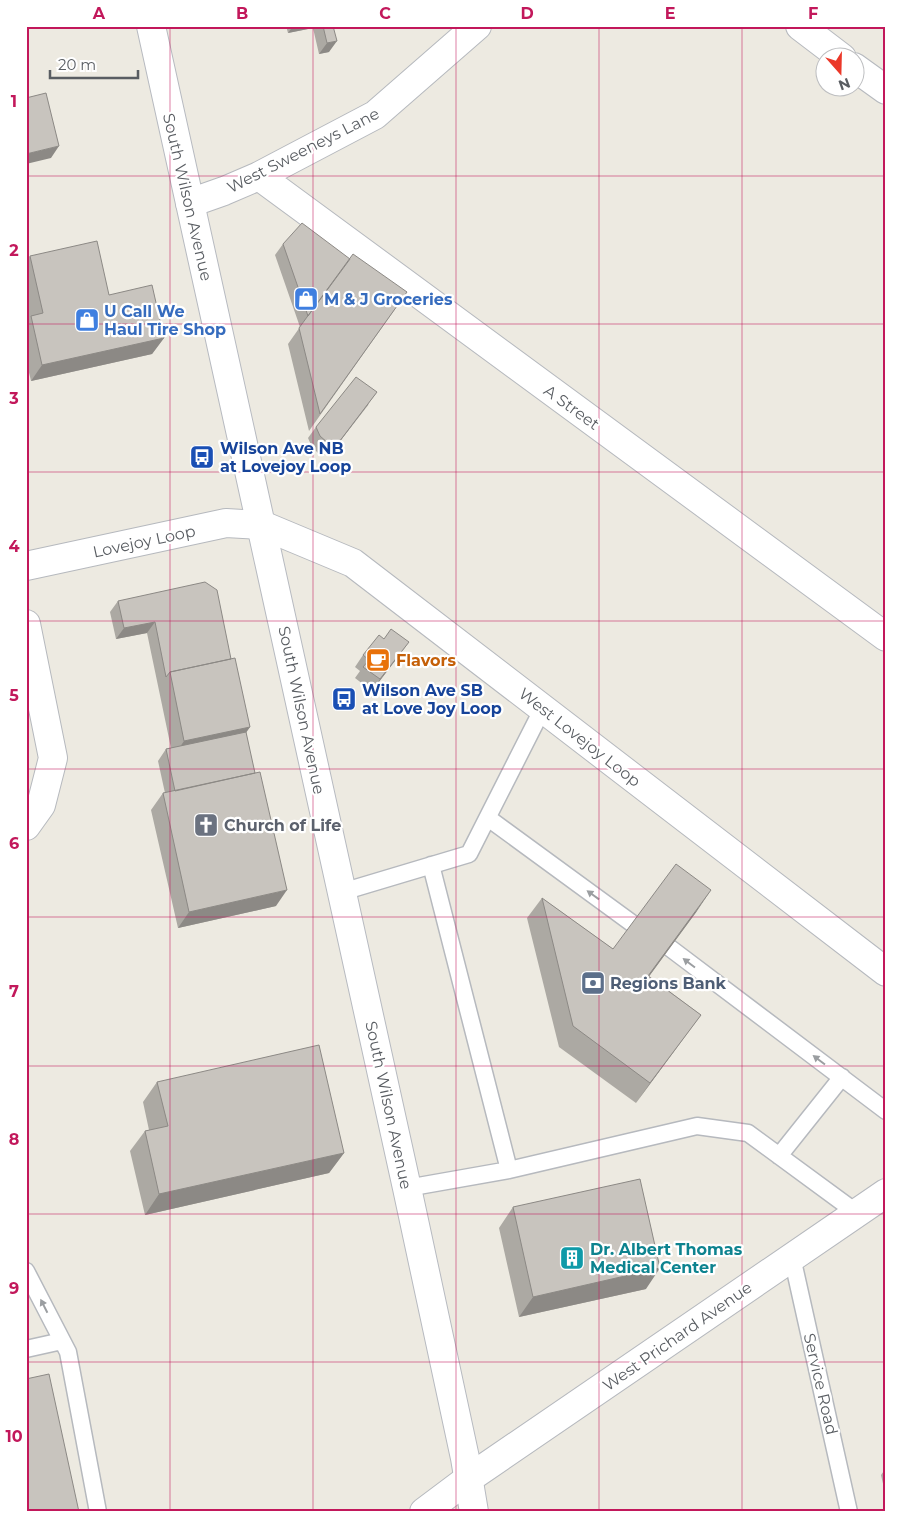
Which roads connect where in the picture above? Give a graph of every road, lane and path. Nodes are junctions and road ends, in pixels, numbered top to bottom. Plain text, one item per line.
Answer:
1 (151, 26) edge
2 (477, 26) edge
3 (800, 26) edge
4 (829, 48) edge
5 (864, 74) edge
6 (886, 90) edge
7 (259, 176) junction
8 (190, 203) junction
9 (262, 525) junction
10 (26, 566) edge
11 (26, 624) edge
12 (886, 637) edge
13 (543, 708) junction
14 (488, 818) junction
15 (26, 826) edge
16 (430, 865) junction
17 (342, 892) junction
18 (633, 924) edge
19 (670, 948) edge
20 (886, 972) edge
21 (842, 1077) junction
22 (886, 1110) edge
23 (779, 1156) junction
24 (510, 1170) junction
25 (407, 1188) junction
26 (886, 1193) edge
27 (857, 1213) junction
28 (792, 1257) junction
29 (26, 1271) edge
30 (62, 1341) junction
31 (26, 1349) edge
32 (468, 1479) junction
33 (98, 1512) edge
34 (424, 1512) edge
35 (474, 1512) edge
36 (849, 1512) edge

1 - 8 street, South Wilson Avenue
2 - 7 street, West Sweeneys Lane
3 - 4 street
5 - 6 street
7 - 8 street, West Sweeneys Lane
7 - 12 street, A Street
8 - 9 street, South Wilson Avenue
9 - 10 street, Lovejoy Loop
9 - 13 street, West Lovejoy Loop
9 - 17 street, South Wilson Avenue
11 - 15 street
13 - 14 lane
13 - 20 street, West Lovejoy Loop
14 - 16 lane
18 -> 14 lane
16 - 17 lane
16 - 24 lane
17 - 25 street, South Wilson Avenue
21 -> 19 lane
21 - 22 lane
21 - 23 lane
23 - 24 lane
23 - 27 lane
24 - 25 lane
25 - 32 street, South Wilson Avenue
26 - 27 street, West Prichard Avenue
27 - 28 street, West Prichard Avenue
28 - 32 street, West Prichard Avenue
28 - 36 lane, Service Road
30 -> 29 lane
30 - 31 lane
30 - 33 lane
32 - 34 street, West Prichard Avenue
32 - 35 street, South Wilson Avenue

